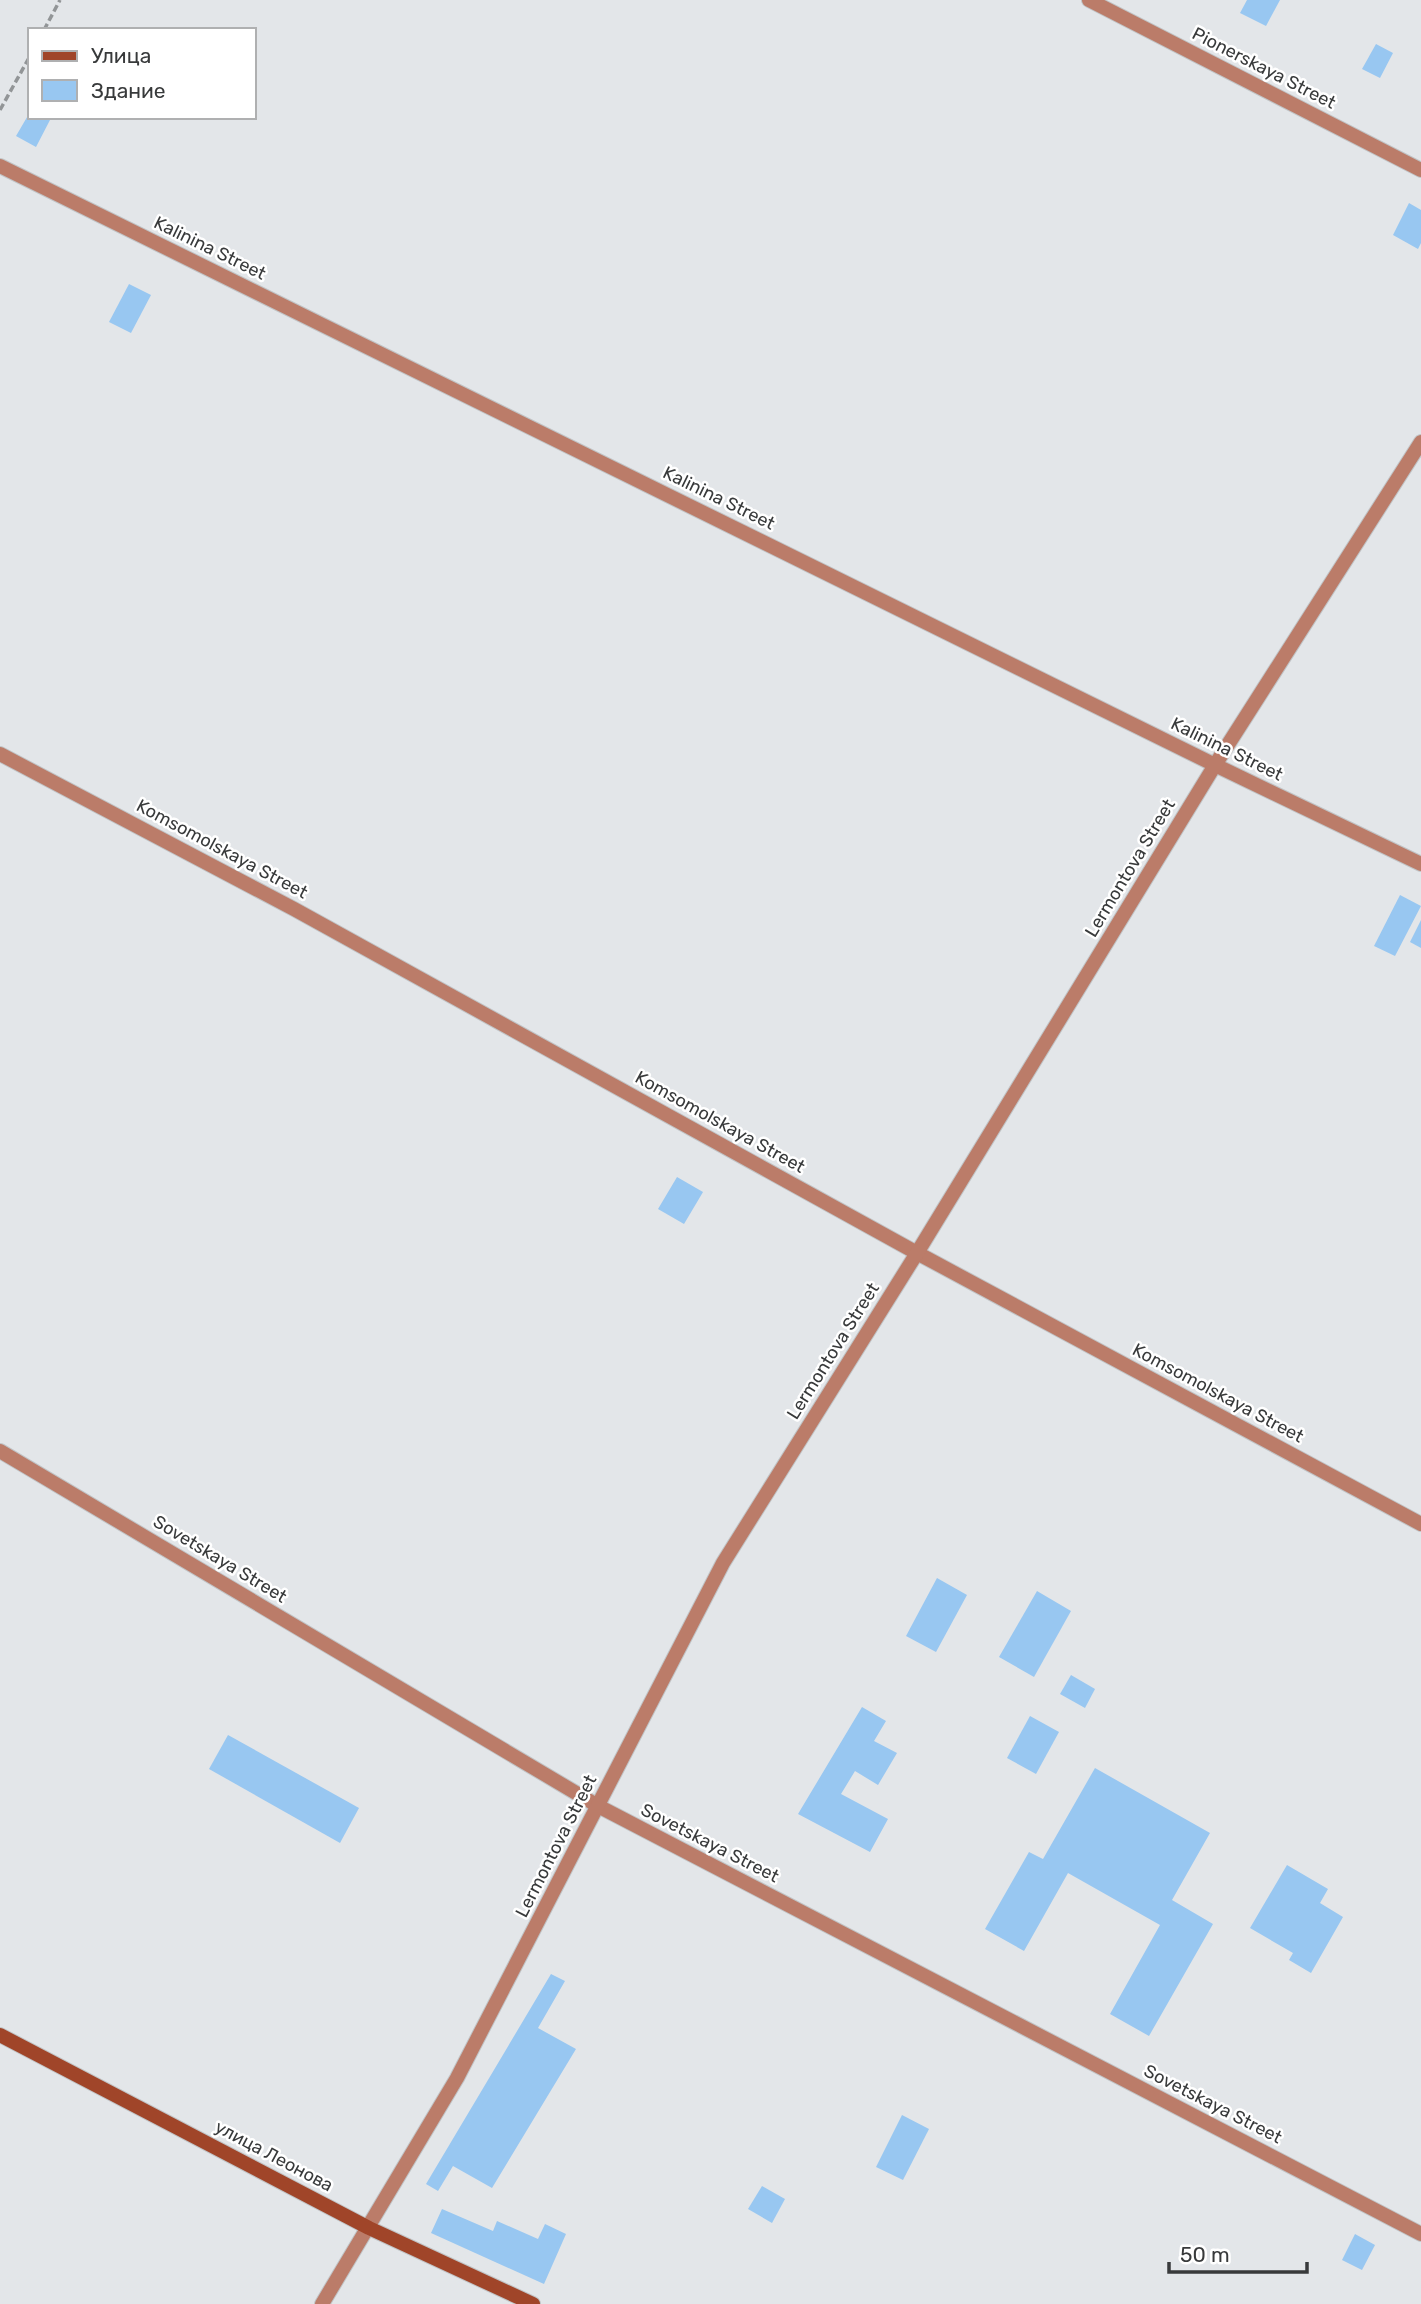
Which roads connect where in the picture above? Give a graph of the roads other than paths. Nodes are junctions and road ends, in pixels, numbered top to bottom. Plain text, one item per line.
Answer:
1 (1089, 0) edge
2 (0, 166) edge
3 (1421, 170) edge
4 (1421, 442) edge
5 (0, 754) edge
6 (1215, 765) junction
7 (1421, 864) edge
8 (917, 1253) junction
9 (0, 1451) edge
10 (1421, 1524) edge
11 (598, 1806) junction
12 (0, 2035) edge
13 (369, 2228) junction
14 (1421, 2234) edge
15 (322, 2304) edge
16 (533, 2304) edge

1 - 3 street, Pionerskaya Street
2 - 6 street, Kalinina Street
4 - 6 street, Lermontova Street
5 - 8 street, Komsomolskaya Street
6 - 7 street, Kalinina Street
6 - 8 street, Lermontova Street
8 - 10 street, Komsomolskaya Street
8 - 11 street, Lermontova Street
9 - 11 street, Sovetskaya Street
11 - 13 street, Lermontova Street
11 - 14 street, Sovetskaya Street
12 - 13 main road, улица Леонова
13 - 15 street, Lermontova Street
13 - 16 main road, улица Леонова

